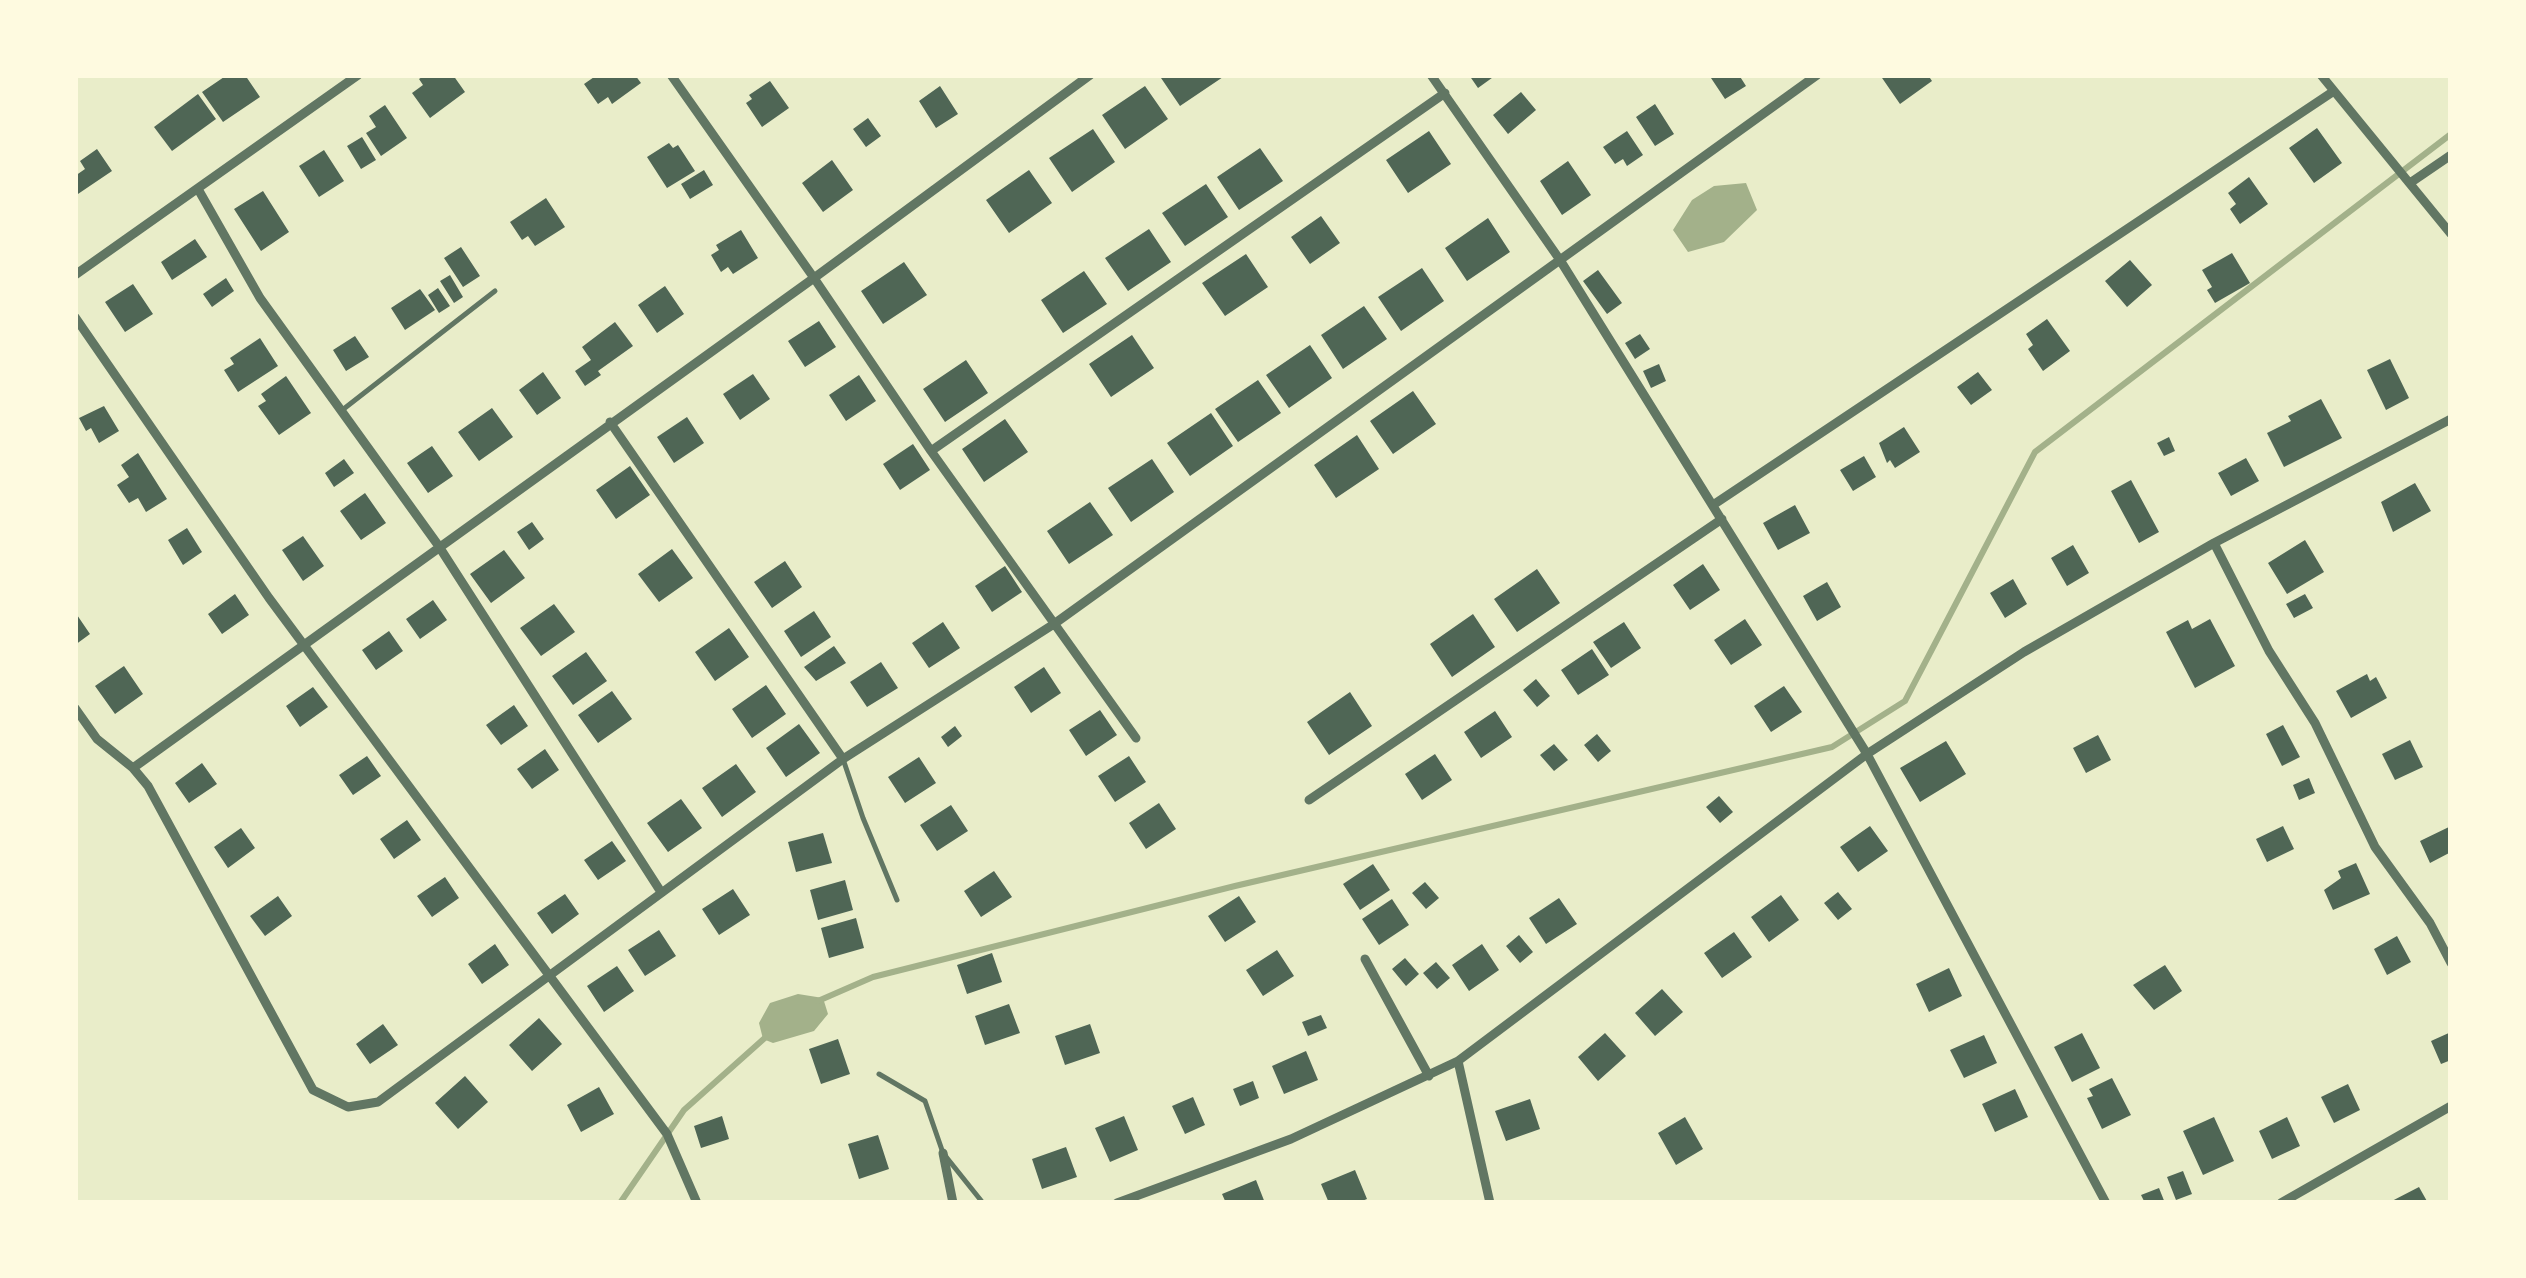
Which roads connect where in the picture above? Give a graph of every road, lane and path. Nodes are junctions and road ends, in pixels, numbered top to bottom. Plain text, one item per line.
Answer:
1 (358, 75) edge
2 (671, 75) edge
3 (1090, 75) edge
4 (1431, 75) edge
5 (1817, 75) edge
6 (2321, 75) edge
7 (2334, 91) junction
8 (1445, 94) junction
9 (2451, 155) edge
10 (2410, 183) junction
11 (198, 189) junction
12 (2451, 234) edge
13 (1560, 260) junction
14 (75, 275) edge
15 (814, 278) junction
16 (495, 291) dead end
17 (75, 317) edge
18 (342, 410) junction
19 (2451, 419) edge
20 (610, 422) junction
21 (931, 451) junction
22 (1713, 505) junction
23 (1722, 520) junction
24 (2214, 543) junction
25 (438, 545) junction
26 (1054, 624) junction
27 (303, 644) junction
28 (75, 708) edge
29 (1136, 738) dead end
30 (1868, 754) junction
31 (843, 758) junction
32 (133, 768) junction
33 (1309, 800) dead end
34 (661, 892) junction
35 (898, 900) dead end
36 (1365, 959) dead end
37 (2451, 963) edge
38 (548, 976) junction
39 (1458, 1061) junction
40 (878, 1074) dead end
41 (1429, 1076) junction
42 (2451, 1106) edge
43 (943, 1154) junction
44 (697, 1203) edge
45 (953, 1203) edge
46 (983, 1203) edge
47 (1117, 1203) edge
48 (1490, 1203) edge
49 (2106, 1203) edge
50 (2281, 1203) edge

1 - 11 street
2 - 15 street
3 - 15 street
4 - 8 street
5 - 13 street
6 - 7 street
7 - 10 street
7 - 22 street
8 - 13 street
8 - 21 street
9 - 10 street
10 - 12 street
11 - 14 street
11 - 18 street
13 - 22 street
13 - 26 street
15 - 20 street
15 - 21 street
16 - 18 lane
17 - 27 street
18 - 25 street
19 - 24 street
20 - 25 street
20 - 31 street
21 - 26 street
22 - 23 street
23 - 30 street
23 - 33 street
24 - 30 street
24 - 37 street
25 - 27 street
25 - 34 street
26 - 29 street
26 - 31 street
27 - 32 street
27 - 38 street
28 - 32 street
30 - 39 street
30 - 49 street
31 - 34 street
31 - 35 lane
32 - 38 street
34 - 38 street
36 - 41 street
38 - 44 street
39 - 41 street
39 - 48 street
40 - 43 lane
41 - 47 street
42 - 50 street
43 - 45 street
43 - 46 lane

